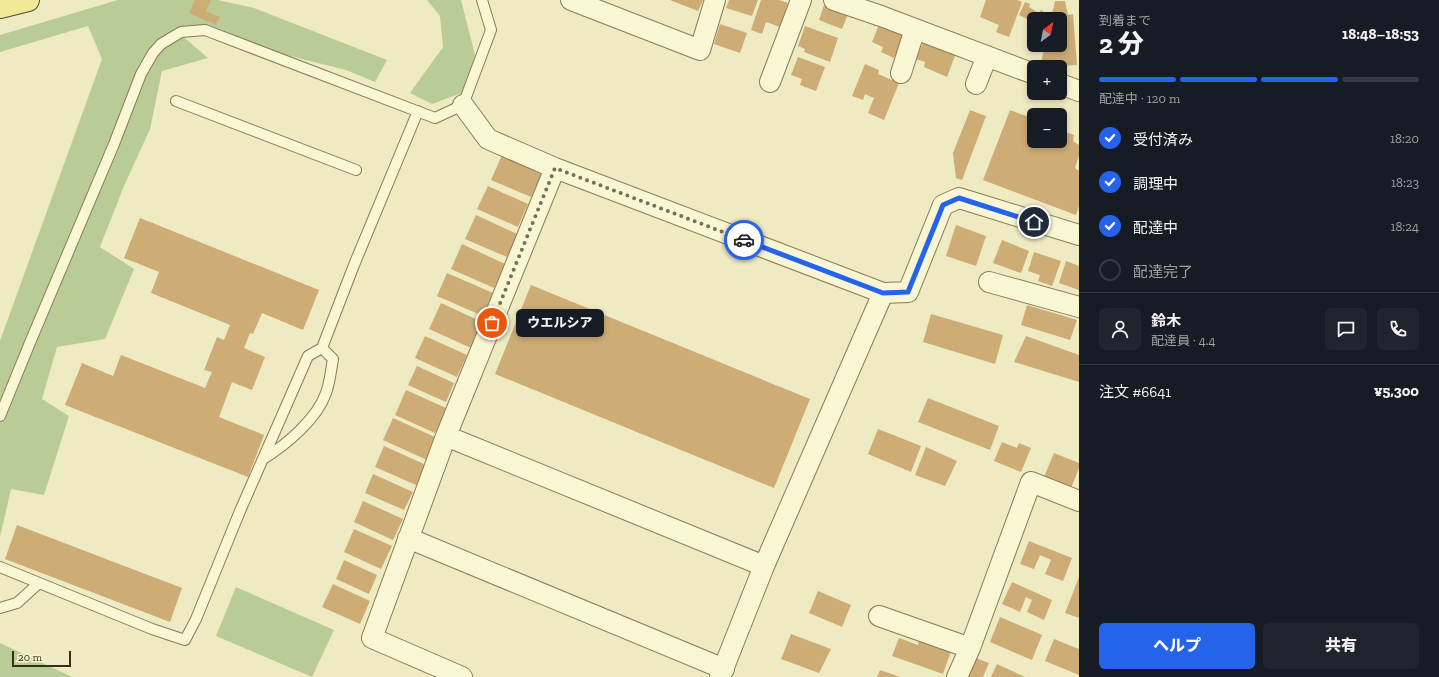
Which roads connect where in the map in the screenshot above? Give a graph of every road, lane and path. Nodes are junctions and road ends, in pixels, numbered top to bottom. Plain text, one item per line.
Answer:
1 (28, 0) edge
2 (482, 0) edge
3 (571, 0) edge
4 (715, 0) edge
5 (801, 0) edge
6 (834, 0) edge
7 (0, 7) edge
8 (915, 29) junction
9 (987, 56) junction
10 (1027, 71) edge
11 (900, 73) dead end
12 (770, 82) dead end
13 (976, 84) dead end
14 (1067, 87) edge
15 (1079, 91) edge
16 (176, 101) dead end
17 (464, 105) junction
18 (418, 111) junction
19 (555, 168) junction
20 (356, 170) dead end
21 (1079, 236) edge
22 (989, 282) dead end
23 (883, 293) junction
24 (1079, 307) edge
25 (322, 348) junction
26 (0, 416) edge
27 (446, 436) junction
28 (263, 460) junction
29 (1079, 500) edge
30 (408, 538) junction
31 (764, 566) junction
32 (0, 568) edge
33 (40, 583) junction
34 (0, 608) edge
35 (879, 616) dead end
36 (970, 648) junction
37 (722, 673) edge
38 (462, 677) edge
39 (957, 677) edge

1 - 7 main road
2 - 17 lane
3 - 4 street
5 - 12 street
6 - 8 street
8 - 9 street
8 - 11 street
9 - 10 street
9 - 13 street
14 - 15 street
16 - 20 lane
17 - 18 lane
17 - 19 street
18 - 25 lane
18 - 26 lane
19 - 23 street
19 - 27 street
21 - 23 street
22 - 24 street
23 - 31 street
25 - 28 lane
25 - 28 lane
27 - 30 street
27 - 31 street
28 - 33 lane
29 - 36 street
30 - 37 street
30 - 38 street
31 - 37 street
32 - 33 lane
33 - 34 lane
35 - 36 street
36 - 39 street

